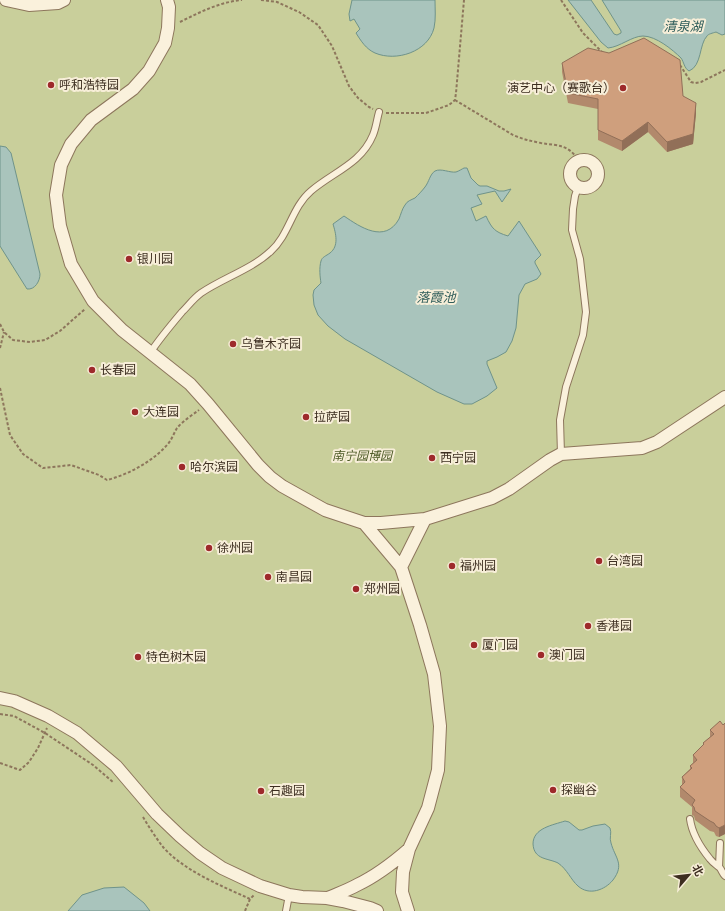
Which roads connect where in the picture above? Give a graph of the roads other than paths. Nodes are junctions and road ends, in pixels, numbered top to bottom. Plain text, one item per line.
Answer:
1 (6, 0) edge
2 (64, 0) edge
3 (168, 0) edge
4 (379, 112) road end
5 (578, 187) junction
6 (150, 352) junction
7 (725, 397) edge
8 (561, 454) junction
9 (425, 519) junction
10 (364, 523) junction
11 (401, 567) junction
12 (0, 698) edge
13 (690, 820) dead end
14 (720, 843) dead end
15 (409, 849) junction
16 (719, 867) junction
17 (725, 876) edge
18 (290, 895) junction
19 (327, 898) junction
20 (286, 911) edge
21 (377, 911) edge
22 (408, 911) edge

1 - 2 street
3 - 6 street
4 - 6 lane
5 - 5 street
5 - 8 lane
6 - 10 street
7 - 8 street
8 - 9 street
9 - 10 street
9 - 11 street
10 - 11 street
11 - 15 street
12 - 18 street
13 - 16 lane
14 - 16 lane
15 - 19 street
15 - 22 street
16 - 17 lane
18 - 19 street
18 - 20 lane
19 - 21 street

